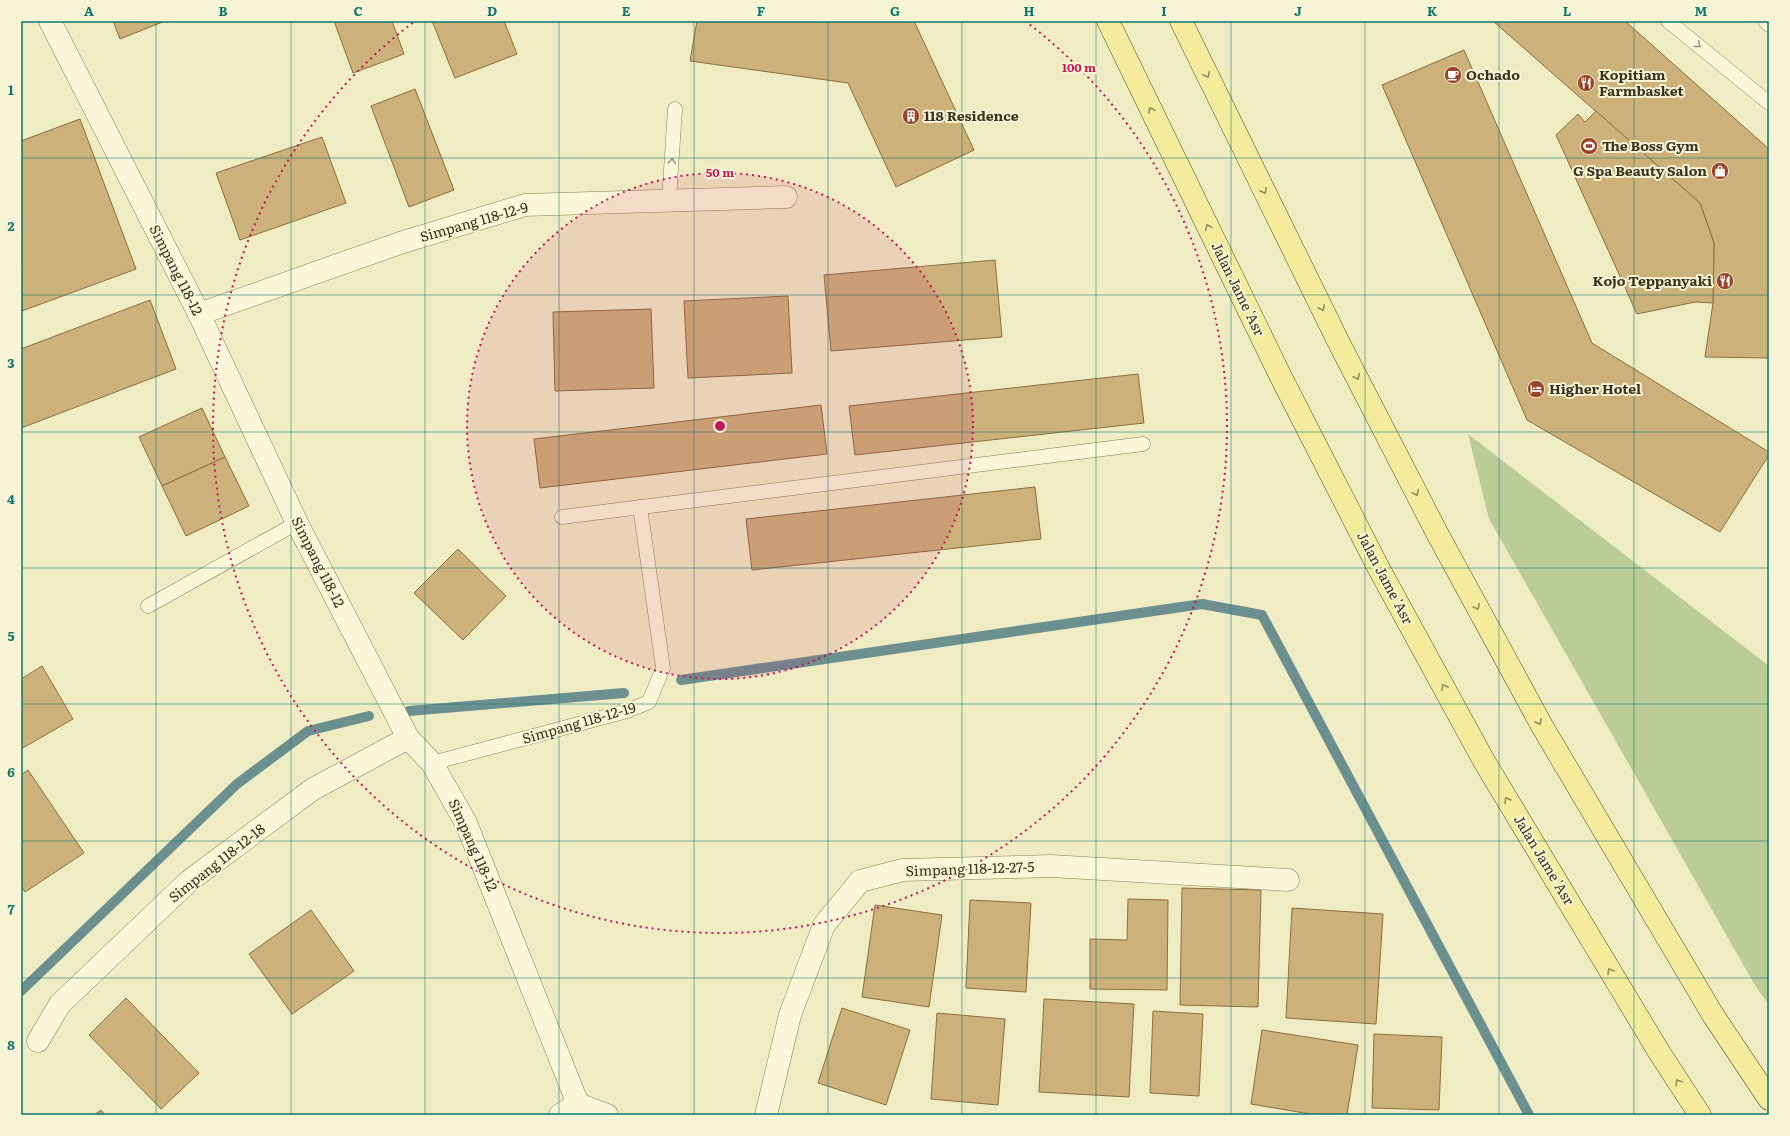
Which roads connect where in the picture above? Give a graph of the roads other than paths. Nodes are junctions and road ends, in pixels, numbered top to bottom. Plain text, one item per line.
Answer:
1 (50, 21) edge
2 (1108, 21) edge
3 (1668, 21) edge
4 (1765, 21) edge
5 (1769, 25) edge
6 (1186, 27) edge
7 (1769, 103) edge
8 (675, 109) dead end
9 (786, 197) dead end
10 (669, 200) junction
11 (199, 314) junction
12 (1143, 444) dead end
13 (640, 507) junction
14 (562, 517) dead end
15 (297, 523) junction
16 (148, 606) dead end
17 (408, 738) junction
18 (432, 763) junction
19 (1288, 880) dead end
20 (38, 1041) dead end
21 (1769, 1098) edge
22 (575, 1111) edge
23 (607, 1115) edge
24 (766, 1115) edge
25 (1700, 1115) edge

1 - 11 street, Simpang 118-12
25 -> 2 main road, Jalan Jame 'Asr
3 -> 7 lane
4 - 5 lane
6 -> 21 main road
10 -> 8 lane
9 - 10 street, Simpang 118-12-9
10 - 11 street, Simpang 118-12-9
11 - 15 street, Simpang 118-12
12 - 13 lane
13 - 14 lane
13 - 18 lane, Simpang 118-12-19
15 - 16 lane
15 - 17 street, Simpang 118-12
17 - 18 street, Simpang 118-12
17 - 20 street, Simpang 118-12-18
18 - 22 street, Simpang 118-12
19 - 24 street, Simpang 118-12-27-5
22 - 23 street

